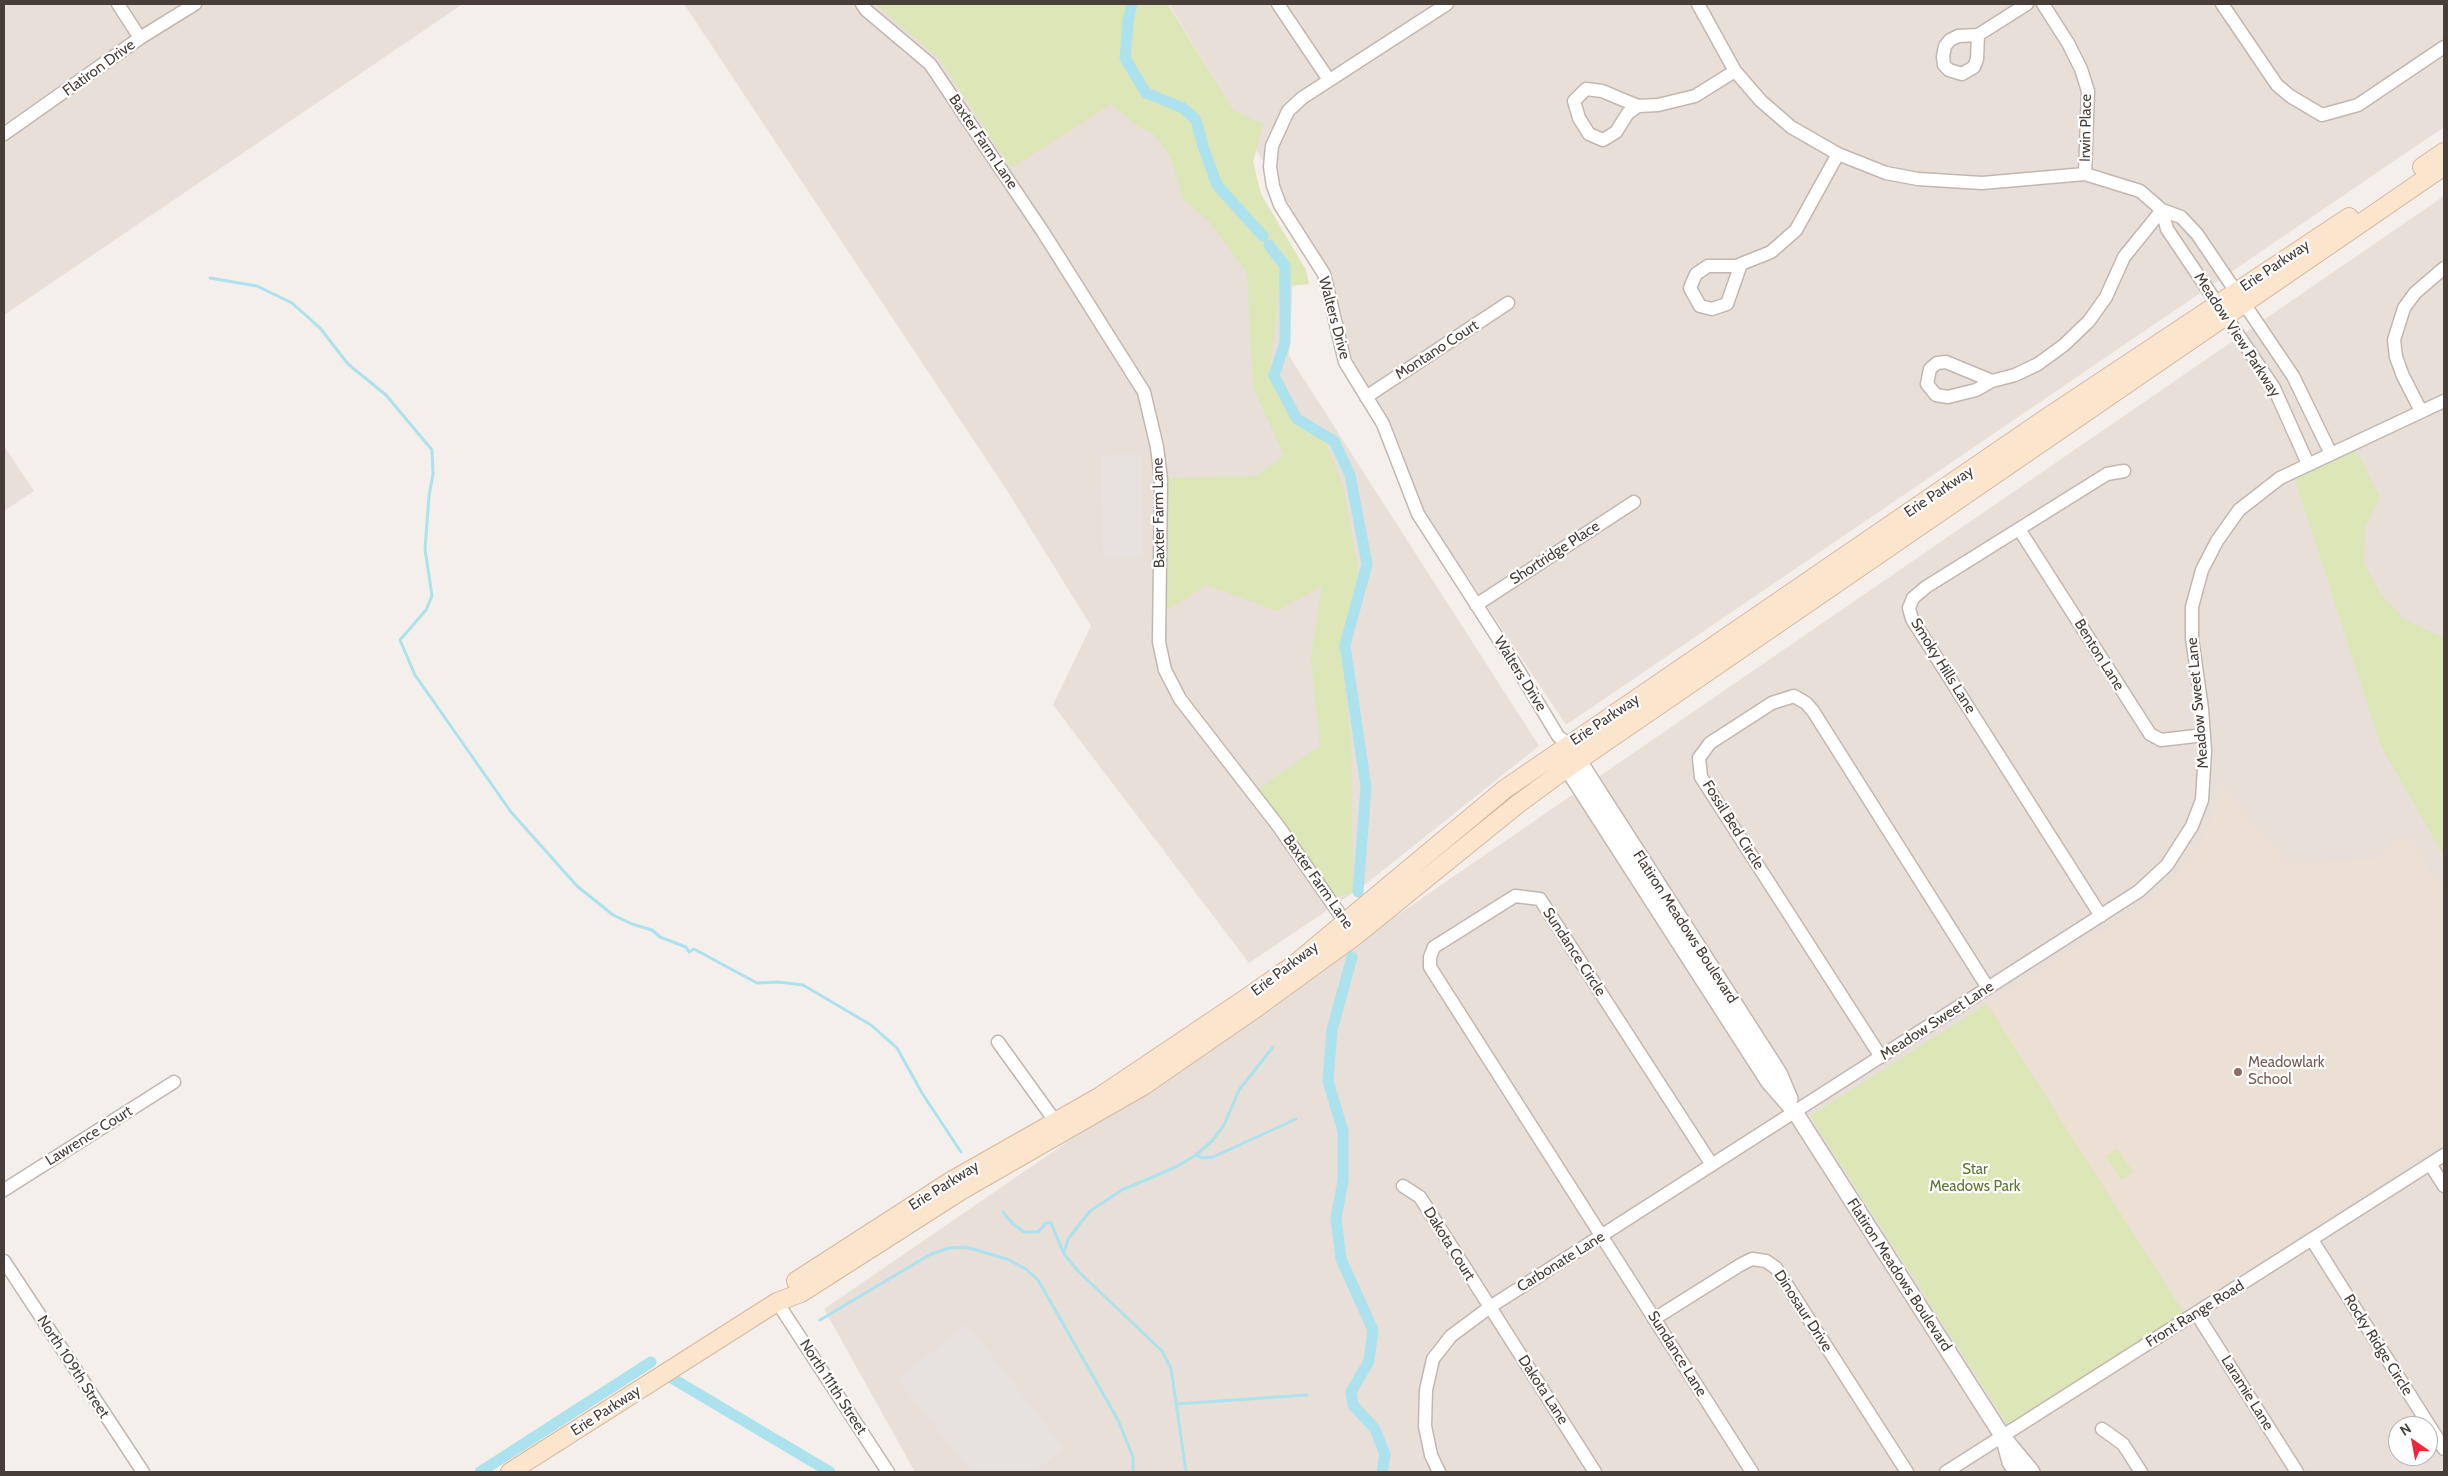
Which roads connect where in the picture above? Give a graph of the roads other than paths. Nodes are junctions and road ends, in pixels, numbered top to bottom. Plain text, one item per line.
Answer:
1 (118, 4) edge
2 (195, 4) edge
3 (862, 4) edge
4 (1278, 4) edge
5 (1447, 4) edge
6 (1698, 4) edge
7 (2027, 4) edge
8 (2043, 4) edge
9 (2222, 4) edge
10 (1978, 35) dead end
11 (140, 38) junction
12 (2444, 47) edge
13 (1735, 71) junction
14 (1329, 80) junction
15 (1638, 106) junction
16 (4, 134) edge
17 (2444, 152) edge
18 (1838, 154) junction
19 (2444, 166) edge
20 (2085, 174) junction
21 (2162, 210) junction
22 (1741, 264) dead end
23 (2444, 268) edge
24 (2240, 298) junction
25 (1508, 303) dead end
26 (2223, 310) junction
27 (1992, 381) junction
28 (1366, 397) junction
29 (2444, 400) edge
30 (2421, 411) junction
31 (2331, 454) junction
32 (2308, 464) junction
33 (2124, 471) dead end
34 (1634, 502) dead end
35 (2019, 529) junction
36 (1476, 605) junction
37 (2204, 735) junction
38 (1562, 744) junction
39 (1574, 764) junction
40 (2101, 916) junction
41 (1350, 929) junction
42 (1988, 988) junction
43 (998, 1042) dead end
44 (1881, 1057) junction
45 (174, 1082) dead end
46 (1795, 1112) junction
47 (1055, 1121) junction
48 (2444, 1155) edge
49 (2430, 1164) junction
50 (1712, 1165) junction
51 (1403, 1186) dead end
52 (2444, 1186) edge
53 (4, 1190) edge
54 (1601, 1237) junction
55 (2312, 1240) junction
56 (4, 1261) edge
57 (777, 1302) junction
58 (1490, 1307) junction
59 (2196, 1313) junction
60 (1654, 1319) junction
61 (2102, 1429) dead end
62 (2003, 1437) junction
63 (2444, 1449) edge
64 (143, 1472) edge
65 (510, 1472) edge
66 (888, 1472) edge
67 (1439, 1472) edge
68 (1595, 1472) edge
69 (1752, 1472) edge
70 (1907, 1472) edge
71 (1946, 1472) edge
72 (2016, 1472) edge
73 (2032, 1472) edge
74 (2142, 1472) edge
75 (2297, 1472) edge

1 - 11 street
2 - 11 street, Flatiron Drive
3 - 41 street, Baxter Farm Lane
4 - 14 street
5 - 14 street, Walters Drive
6 - 13 street, Meadow View Parkway
7 - 10 street
8 - 20 street, Irwin Place
9 - 12 street
11 - 16 street, Flatiron Drive
13 - 15 street
13 - 18 street, Meadow View Parkway
14 - 28 street, Walters Drive
15 - 15 street
17 - 24 main road, Erie Parkway
18 - 20 street, Meadow View Parkway
18 - 22 street
19 - 24 main road, Erie Parkway
20 - 21 street, Meadow View Parkway
21 - 24 street, Meadow View Parkway
21 - 26 street, Meadow View Parkway
21 - 27 street
23 - 30 street
24 - 26 main road, Erie Parkway
24 - 31 street, Meadow View Parkway
25 - 28 street, Montano Court
26 - 32 street, Meadow View Parkway
26 - 38 main road, Erie Parkway
26 - 39 main road, Erie Parkway
27 - 27 street
28 - 36 street, Walters Drive
29 - 30 street, Meadow Sweet Lane
30 - 31 street, Meadow Sweet Lane
31 - 32 street, Meadow Sweet Lane
32 - 37 street, Meadow Sweet Lane
33 - 35 street, Smoky Hills Lane
34 - 36 street, Shortridge Place
35 - 37 street, Benton Lane
35 - 40 street, Smoky Hills Lane
36 - 38 street, Walters Drive
37 - 40 street, Meadow Sweet Lane
38 - 39 street, Flatiron Meadows Boulevard
38 - 41 main road, Erie Parkway
39 - 41 main road, Erie Parkway
39 - 46 street, Flatiron Meadows Boulevard
40 - 42 street, Meadow Sweet Lane
41 - 47 main road, Erie Parkway
41 - 57 main road, Erie Parkway
42 - 44 street, Meadow Sweet Lane
42 - 44 street, Fossil Bed Circle
43 - 47 street
44 - 46 street, Meadow Sweet Lane
45 - 53 street, Lawrence Court
46 - 50 street, Carbonate Lane
46 - 62 street, Flatiron Meadows Boulevard
47 - 57 main road, Erie Parkway
48 - 49 street, Front Range Road
49 - 52 street
49 - 55 street, Front Range Road
50 - 54 street, Carbonate Lane
50 - 54 street, Sundance Circle
51 - 58 street, Dakota Court
54 - 58 street, Carbonate Lane
54 - 60 street, Sundance Lane
55 - 59 street, Front Range Road
55 - 63 street, Rocky Ridge Circle
56 - 64 street, North 109th Street
57 - 65 main road, Erie Parkway
57 - 66 street, North 111th Street
58 - 67 street, Carbonate Lane
58 - 68 street, Dakota Lane
59 - 62 street, Front Range Road
59 - 75 street, Laramie Lane
60 - 69 street, Sundance Lane
60 - 70 street, Dinosaur Drive
61 - 74 street
62 - 71 street, Front Range Road
62 - 72 street, Flatiron Meadows Boulevard
62 - 73 street, Flatiron Meadows Boulevard

